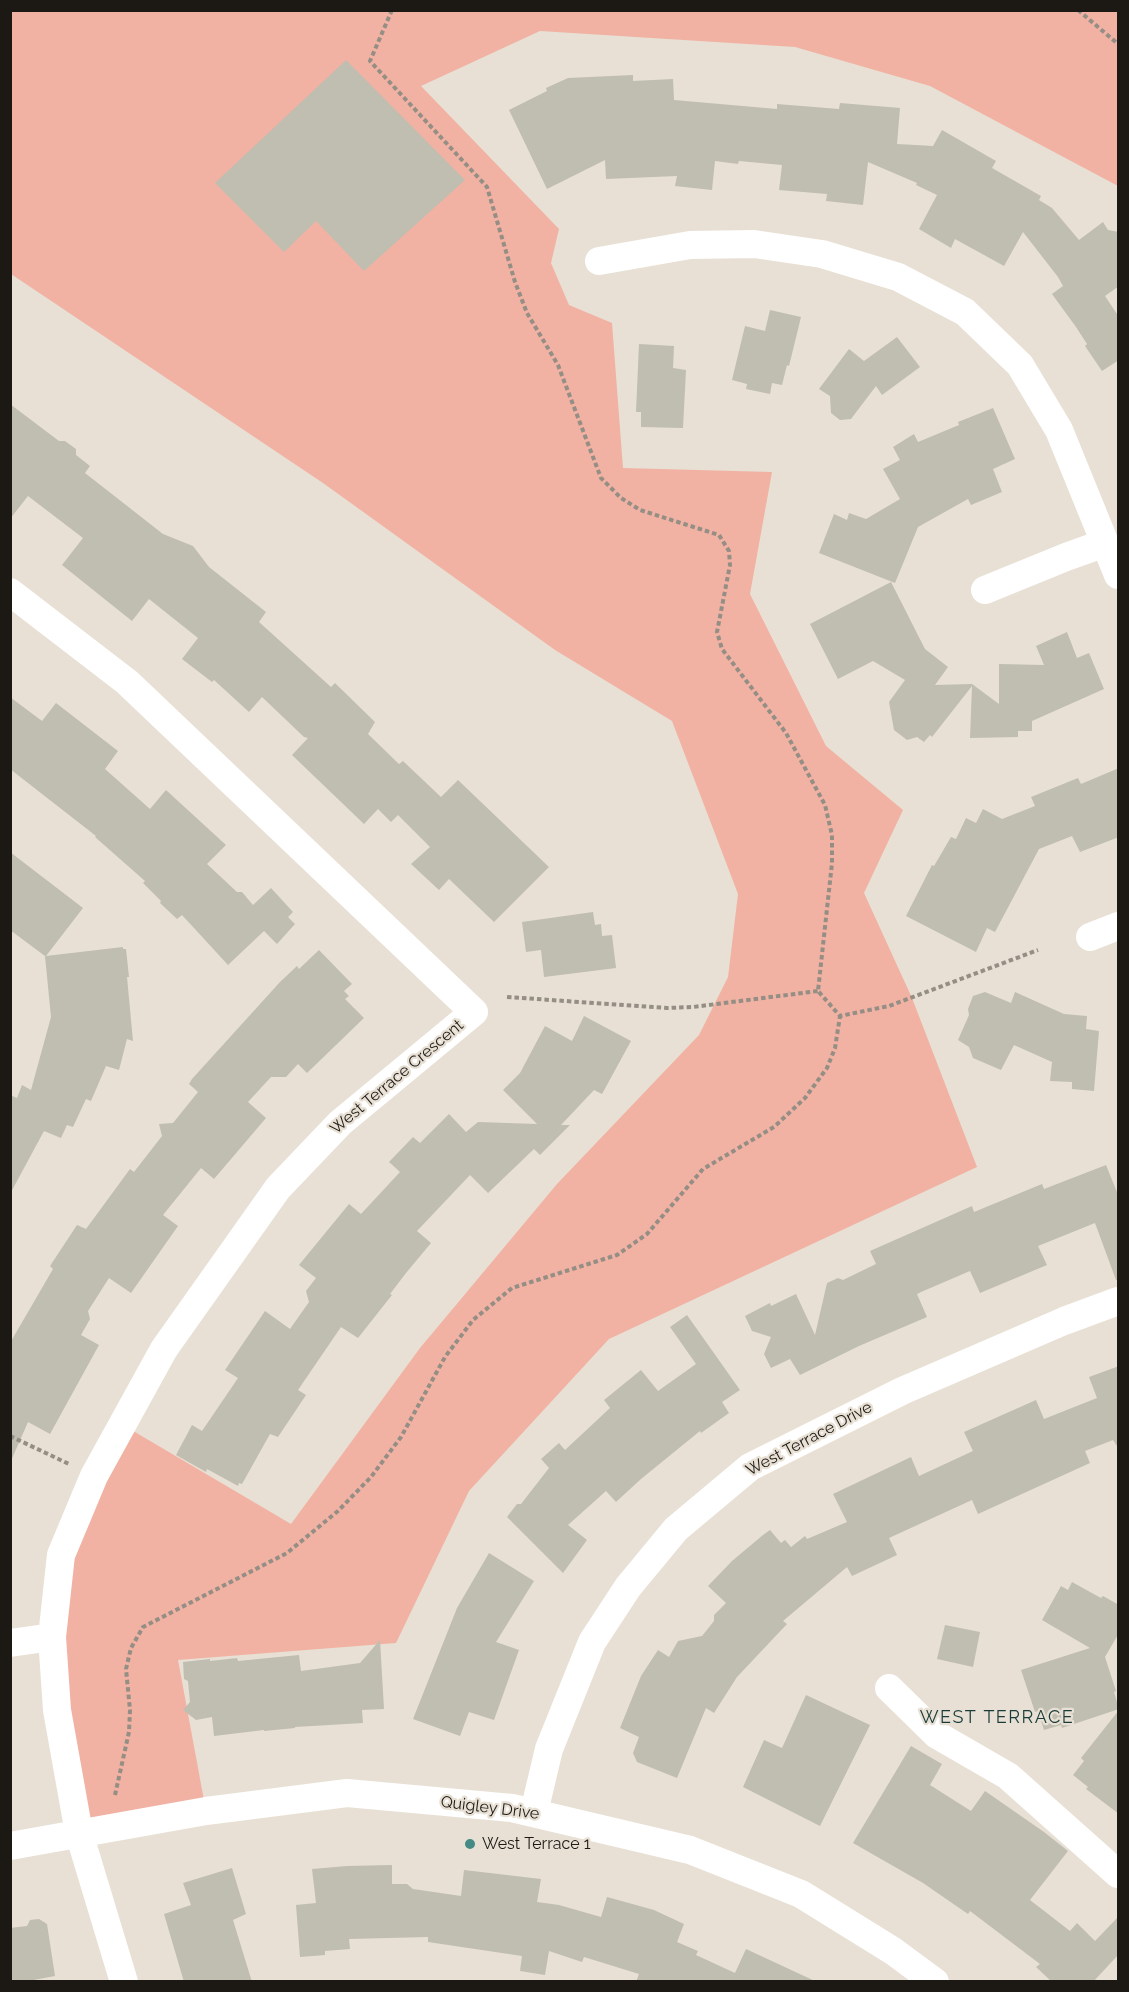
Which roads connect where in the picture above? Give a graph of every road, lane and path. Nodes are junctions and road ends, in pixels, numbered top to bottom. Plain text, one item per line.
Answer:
1 (392, 10) edge
2 (1078, 10) edge
3 (1119, 44) edge
4 (599, 261) dead end
5 (1105, 543) junction
6 (1119, 575) edge
7 (985, 590) dead end
8 (10, 592) edge
9 (1119, 926) edge
10 (1090, 938) dead end
11 (1038, 950) dead end
12 (818, 991) junction
13 (507, 997) dead end
14 (840, 1016) junction
15 (1119, 1301) edge
16 (10, 1436) edge
17 (94, 1476) junction
18 (52, 1637) junction
19 (10, 1644) edge
20 (889, 1688) dead end
21 (115, 1795) dead end
22 (534, 1812) junction
23 (80, 1833) junction
24 (10, 1846) edge
25 (1119, 1874) edge
26 (124, 1982) edge
27 (935, 1982) edge

1 - 12 path
2 - 3 path
4 - 5 street
5 - 6 street
5 - 7 street
8 - 17 street, West Terrace Crescent
9 - 10 street
11 - 14 path
12 - 13 path
12 - 14 path
14 - 21 path
15 - 22 street, West Terrace Drive
16 - 17 path
17 - 18 street, West Terrace Crescent
18 - 19 street
18 - 23 street, West Terrace Crescent
20 - 25 street
22 - 23 street, Quigley Drive
22 - 27 street, Quigley Drive
23 - 24 street, Quigley Drive
23 - 26 street, West Terrace Crescent

